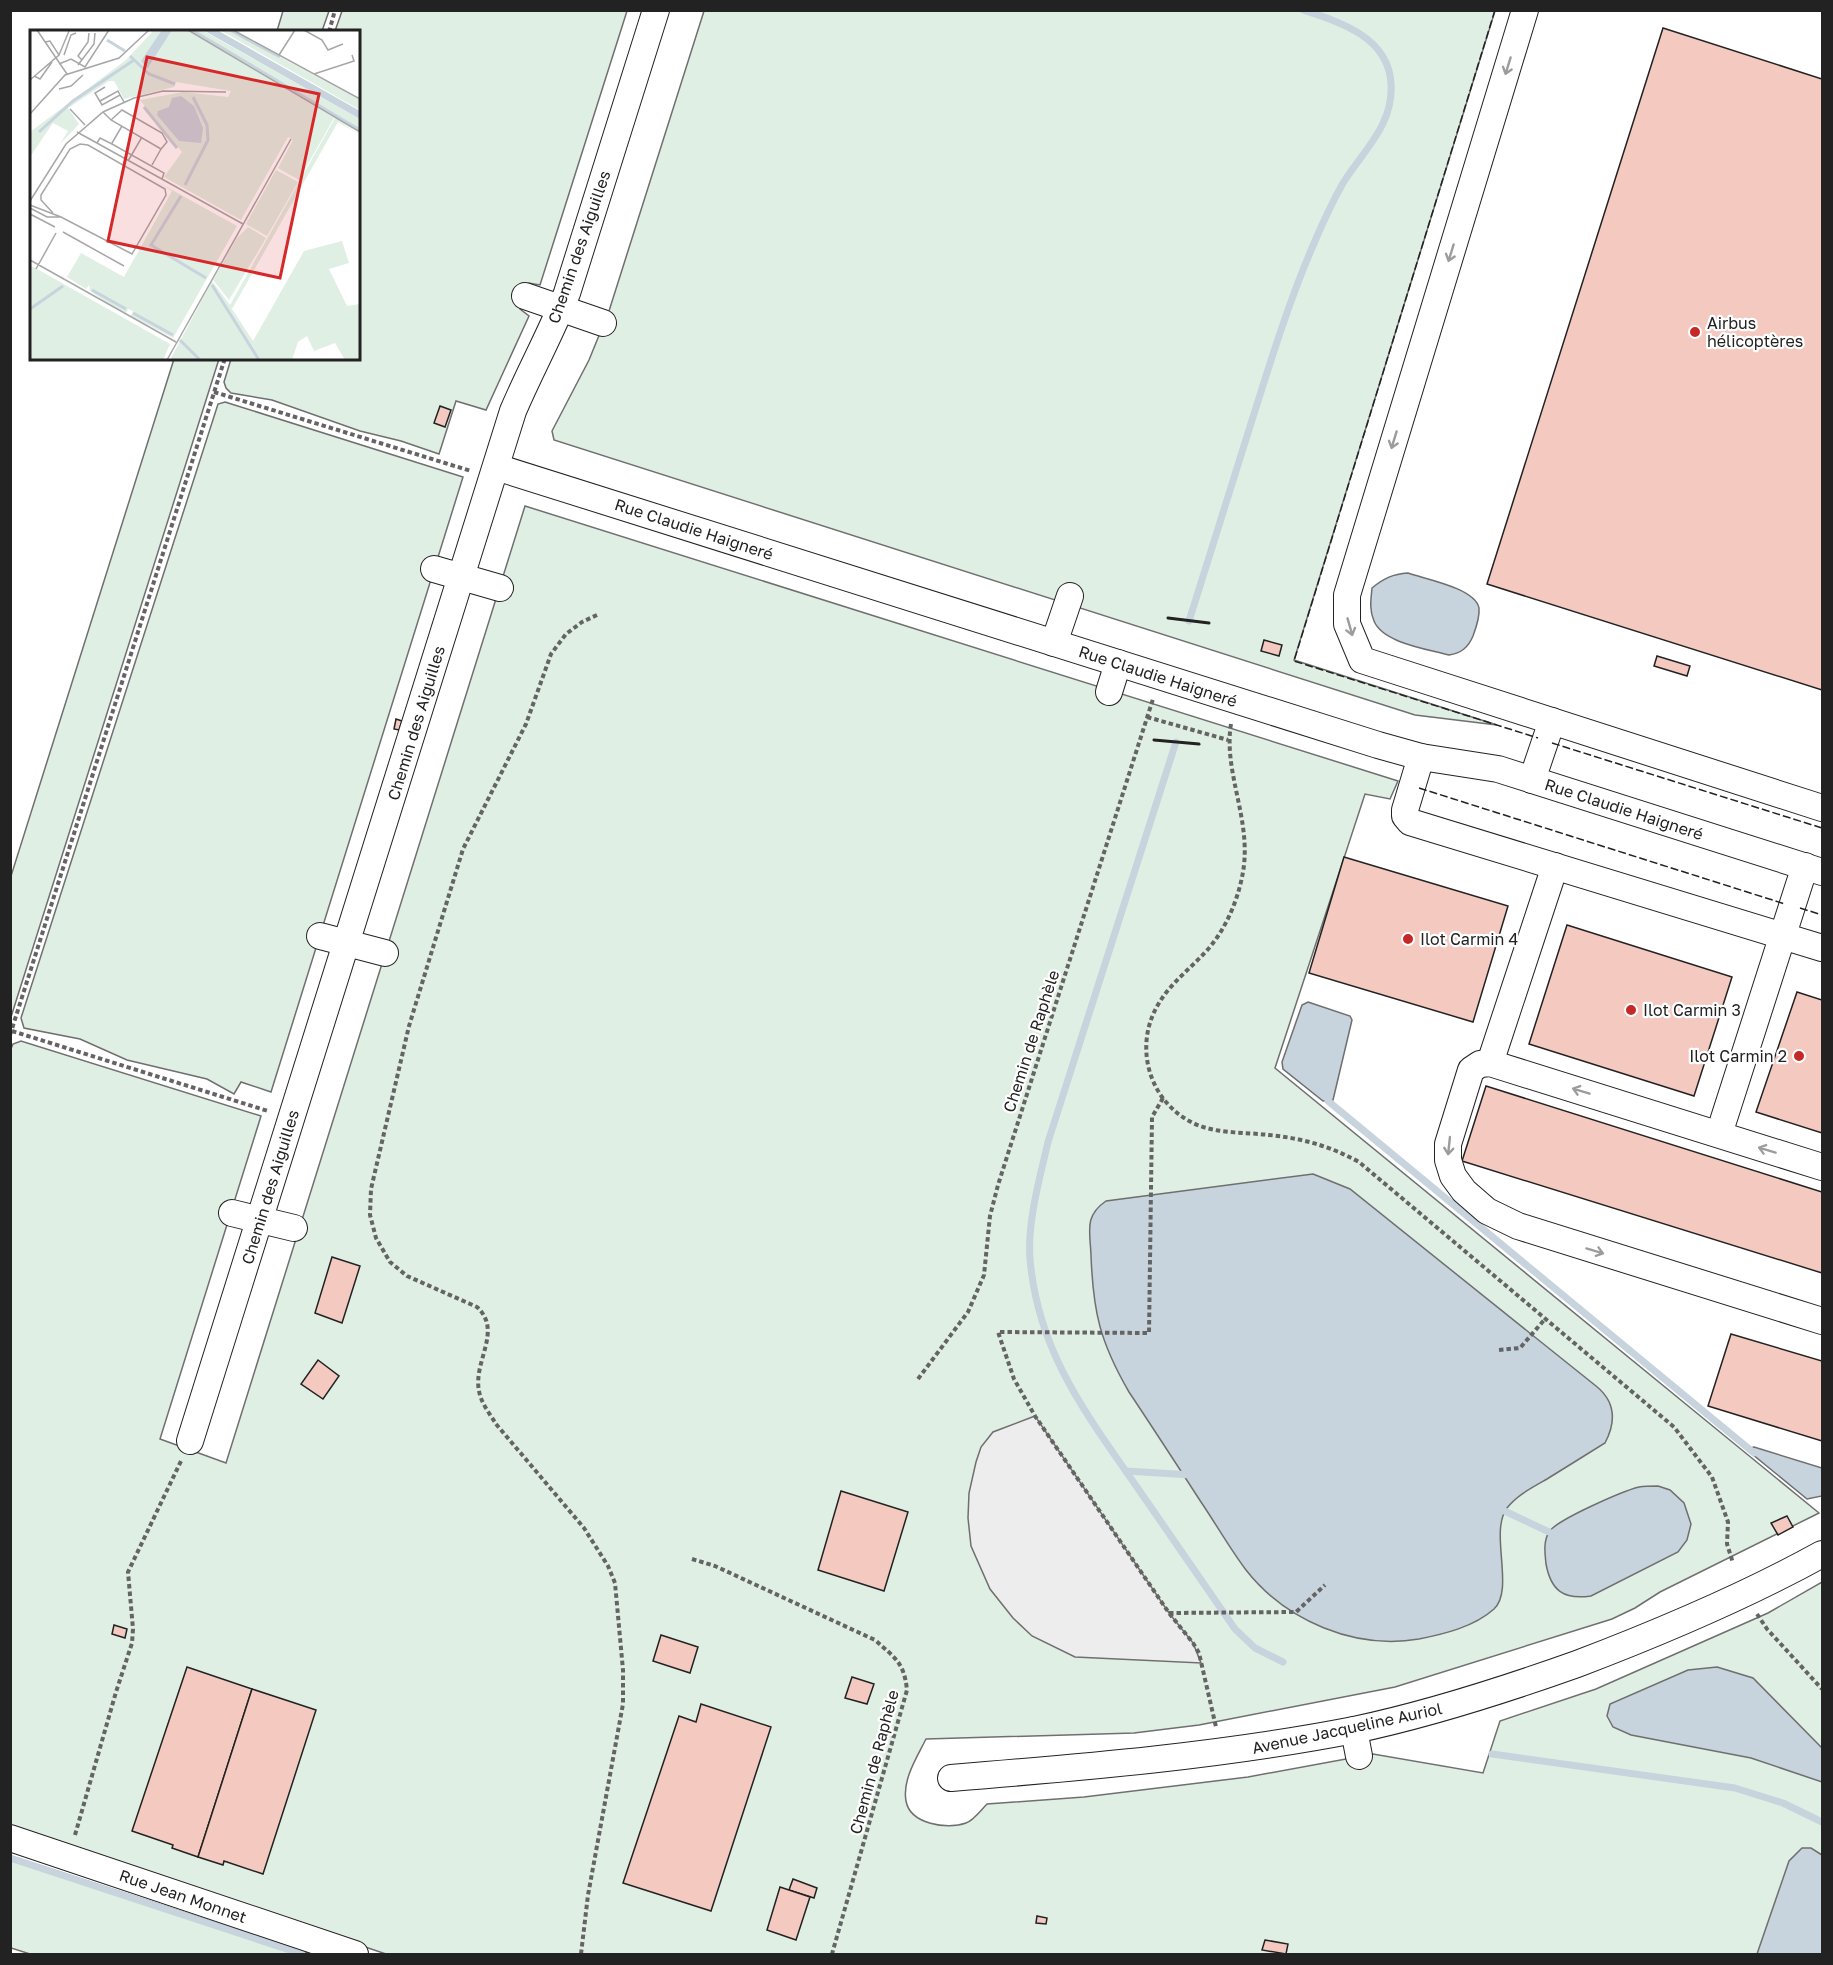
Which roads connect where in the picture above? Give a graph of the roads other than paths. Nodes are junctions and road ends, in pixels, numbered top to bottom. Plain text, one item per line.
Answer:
1 (656, 10) edge
2 (1525, 10) edge
3 (525, 296) dead end
4 (560, 308) junction
5 (603, 323) dead end
6 (484, 469) junction
7 (434, 569) dead end
8 (462, 577) junction
9 (500, 588) dead end
10 (1070, 596) dead end
11 (1054, 643) junction
12 (1118, 663) junction
13 (1109, 692) dead end
14 (1552, 721) junction
15 (1421, 757) junction
16 (1532, 780) junction
17 (1822, 808) edge
18 (1555, 866) junction
19 (1814, 869) edge
20 (1782, 935) junction
21 (320, 936) dead end
22 (346, 943) junction
23 (1822, 948) edge
24 (385, 953) dead end
25 (1490, 1063) junction
26 (1719, 1134) junction
27 (1822, 1167) edge
28 (232, 1213) dead end
29 (259, 1220) junction
30 (294, 1228) dead end
31 (1822, 1321) edge
32 (190, 1442) road end
33 (1822, 1554) edge
34 (1354, 1730) junction
35 (1359, 1756) dead end
36 (951, 1778) dead end
37 (10, 1838) edge
38 (355, 1954) edge

1 - 4 street, Chemin des Aiguilles
2 -> 14 street
3 - 4 street
4 - 5 street
4 - 6 street, Chemin des Aiguilles
6 - 8 street, Chemin des Aiguilles
6 - 11 street, Rue Claudie Haigneré
7 - 8 street
8 - 9 street
8 - 22 street, Chemin des Aiguilles
10 - 11 street
11 - 12 street, Rue Claudie Haigneré
12 - 13 street
12 - 15 street, Rue Claudie Haigneré
14 - 16 street
14 - 17 street
15 - 16 street, Rue Claudie Haigneré
15 - 18 street
16 - 19 street, Rue Claudie Haigneré
18 - 20 street
18 - 25 street
19 - 20 street
20 - 23 street
20 - 26 street
21 - 22 street
22 - 24 street
22 - 29 street, Chemin des Aiguilles
26 -> 25 street
25 -> 31 street
27 -> 26 street
28 - 29 street
29 - 30 street
29 - 32 street, Chemin des Aiguilles
33 - 34 street, Avenue Jacqueline Auriol
34 - 35 street
34 - 36 street, Avenue Jacqueline Auriol
37 - 38 street, Rue Jean Monnet

